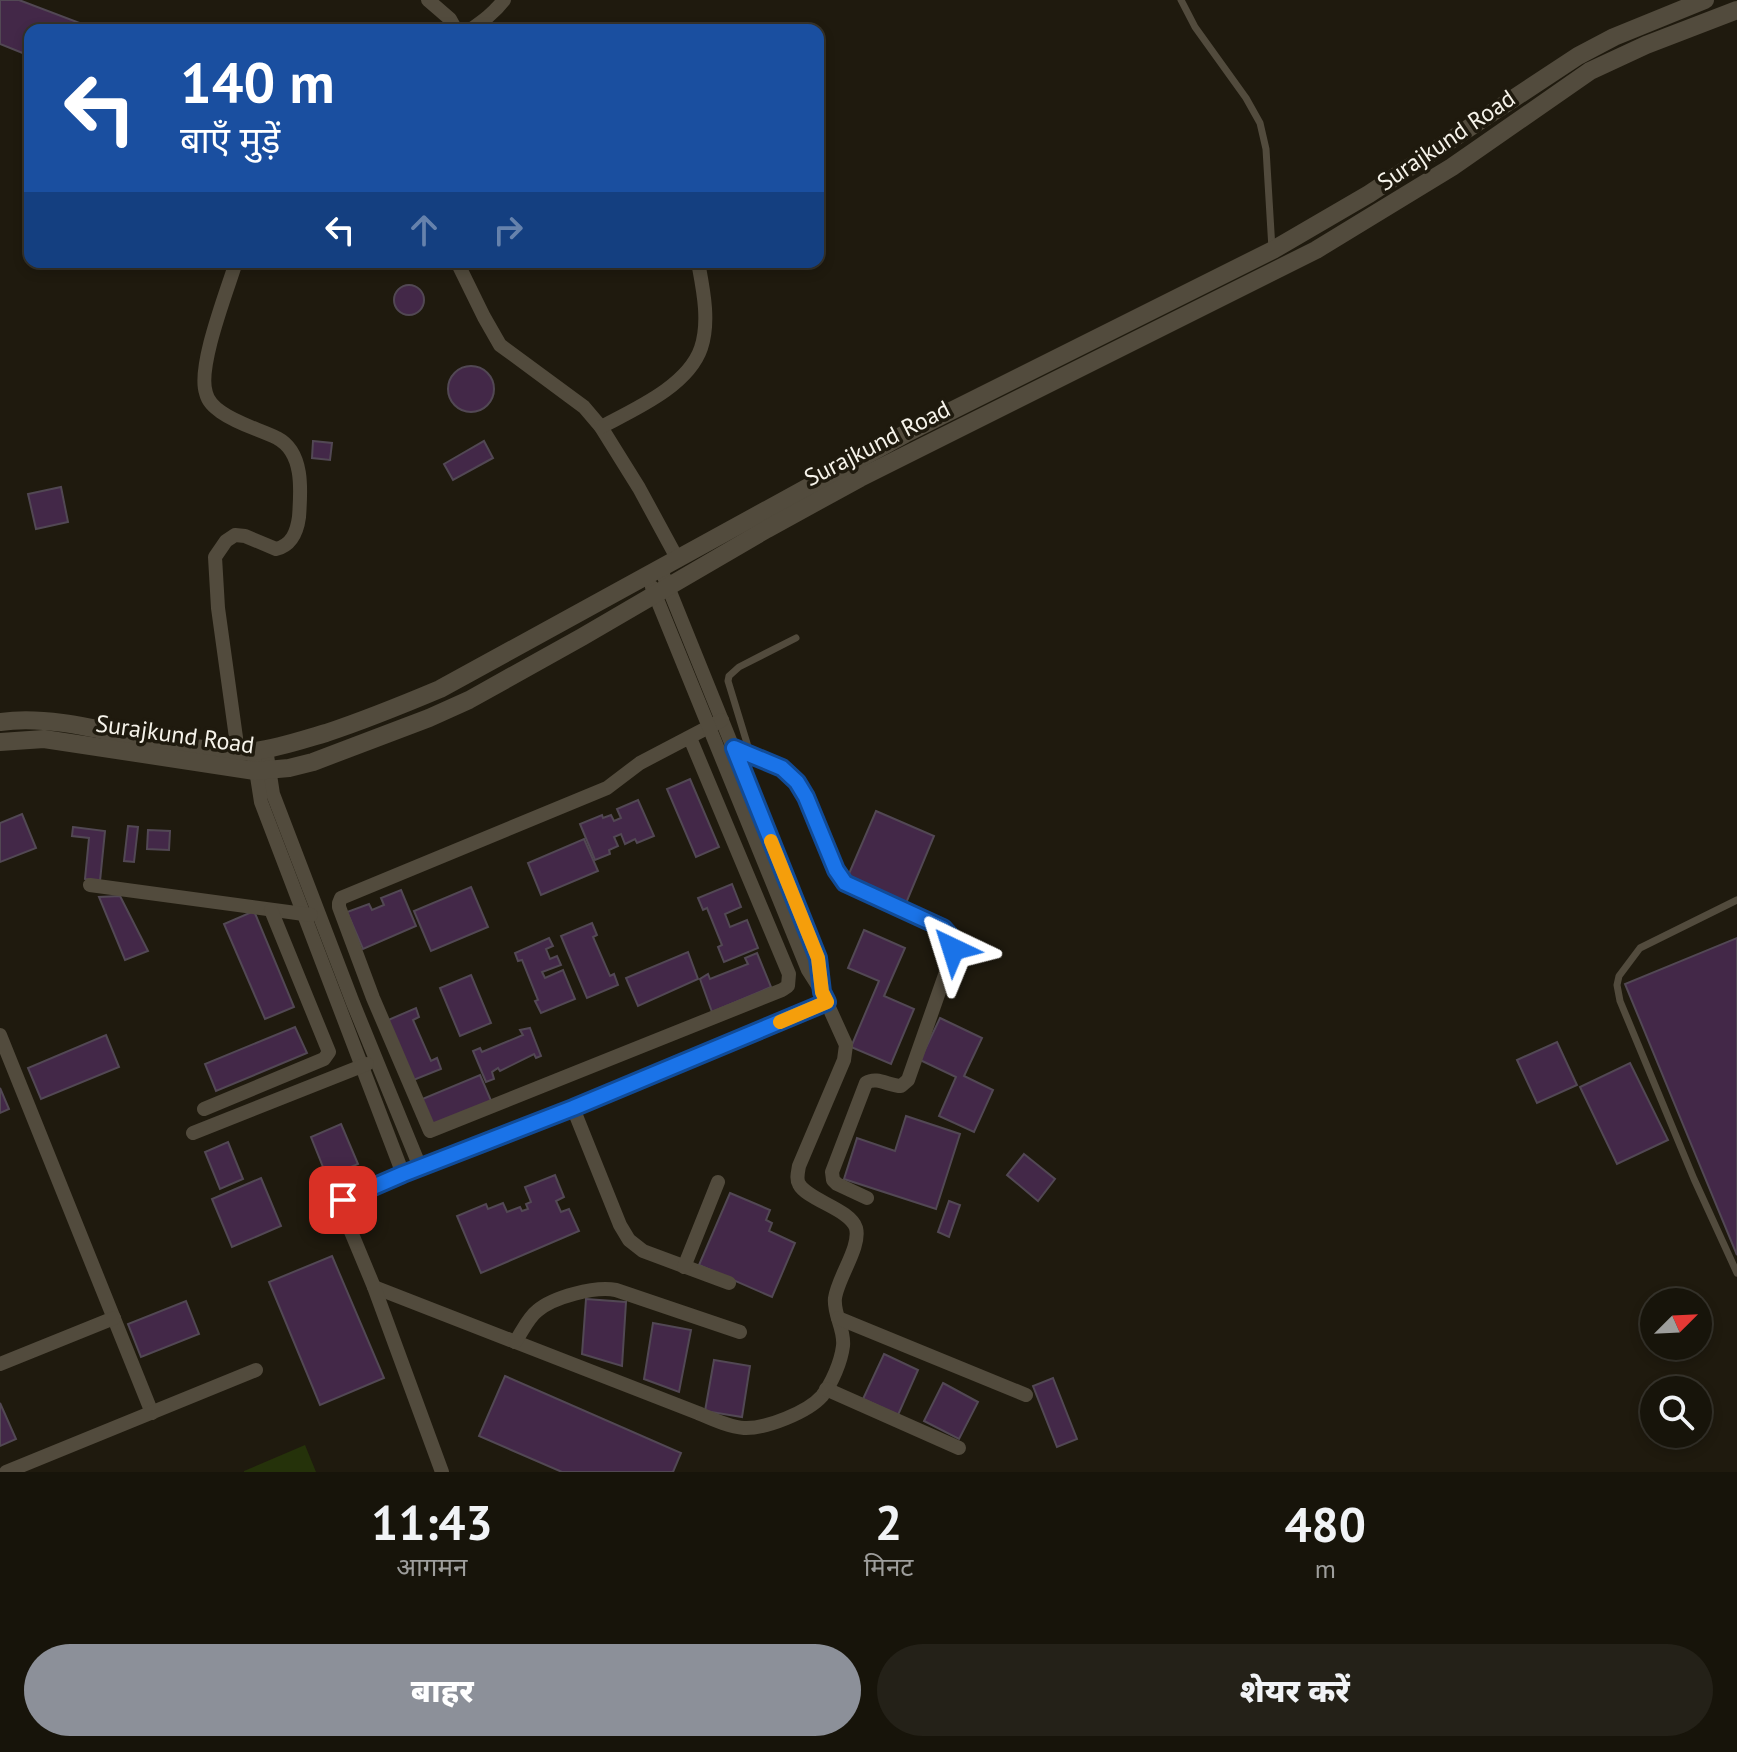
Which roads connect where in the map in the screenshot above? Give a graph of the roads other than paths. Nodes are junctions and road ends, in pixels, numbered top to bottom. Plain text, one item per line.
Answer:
1 (428, 0) edge
2 (504, 0) edge
3 (1181, 0) edge
4 (1705, 0) edge
5 (1737, 10) edge
6 (453, 24) edge
7 (478, 24) edge
8 (1273, 250) junction
9 (234, 268) edge
10 (460, 268) edge
11 (699, 268) edge
12 (601, 427) junction
13 (677, 558) junction
14 (653, 571) junction
15 (662, 590) junction
16 (796, 638) dead end
17 (1, 719) edge
18 (722, 720) junction
19 (708, 728) junction
20 (690, 738) junction
21 (0, 742) edge
22 (734, 748) junction
23 (253, 751) junction
24 (751, 755) junction
25 (262, 771) junction
26 (90, 885) dead end
27 (1737, 900) edge
28 (271, 910) junction
29 (312, 915) junction
30 (824, 997) junction
31 (373, 998) junction
32 (353, 1003) junction
33 (348, 1030) junction
34 (0, 1035) edge
35 (325, 1039) junction
36 (369, 1063) junction
37 (573, 1108) junction
38 (204, 1109) dead end
39 (193, 1133) dead end
40 (420, 1167) junction
41 (403, 1174) junction
42 (718, 1182) dead end
43 (867, 1198) dead end
44 (684, 1267) junction
45 (1737, 1273) edge
46 (729, 1283) dead end
47 (374, 1287) junction
48 (114, 1318) junction
49 (838, 1318) junction
50 (740, 1332) dead end
51 (515, 1342) junction
52 (0, 1364) edge
53 (256, 1370) dead end
54 (826, 1389) junction
55 (1026, 1395) dead end
56 (152, 1413) junction
57 (959, 1448) dead end
58 (6, 1472) edge
59 (442, 1472) edge

1 - 6 street
2 - 7 street
3 - 8 lane
4 - 8 main road, Surajkund Road
5 - 15 main road, Surajkund Road
8 - 13 main road, Surajkund Road
9 - 23 street
10 - 12 street
11 - 12 street
12 - 13 street
13 - 14 main road, Surajkund Road
14 - 15 street
14 - 23 main road, Surajkund Road
15 - 18 street
15 - 19 street
15 - 25 main road, Surajkund Road
16 - 24 lane
17 - 23 main road, Surajkund Road
18 - 19 street
18 - 22 street
19 - 20 street
19 - 30 street
20 - 31 street
20 - 31 street
21 - 25 main road, Surajkund Road
22 - 24 street
22 - 30 street
23 - 25 street
24 - 43 street
25 - 29 street
26 - 28 street
27 - 45 lane
28 - 29 street
28 - 35 street
29 - 32 street
29 - 33 street
30 - 37 street
30 - 49 street
31 - 32 street
32 - 36 street
33 - 35 street
33 - 36 street
34 - 48 street
35 - 38 street
36 - 39 street
36 - 40 street
36 - 41 street
37 - 40 street
37 - 44 street
40 - 41 street
41 - 47 street
42 - 44 street
44 - 46 street
47 - 51 street
47 - 59 street
48 - 52 street
48 - 56 street
49 - 54 street
49 - 55 street
50 - 51 street
51 - 54 street
53 - 56 street
54 - 57 street
56 - 58 street

